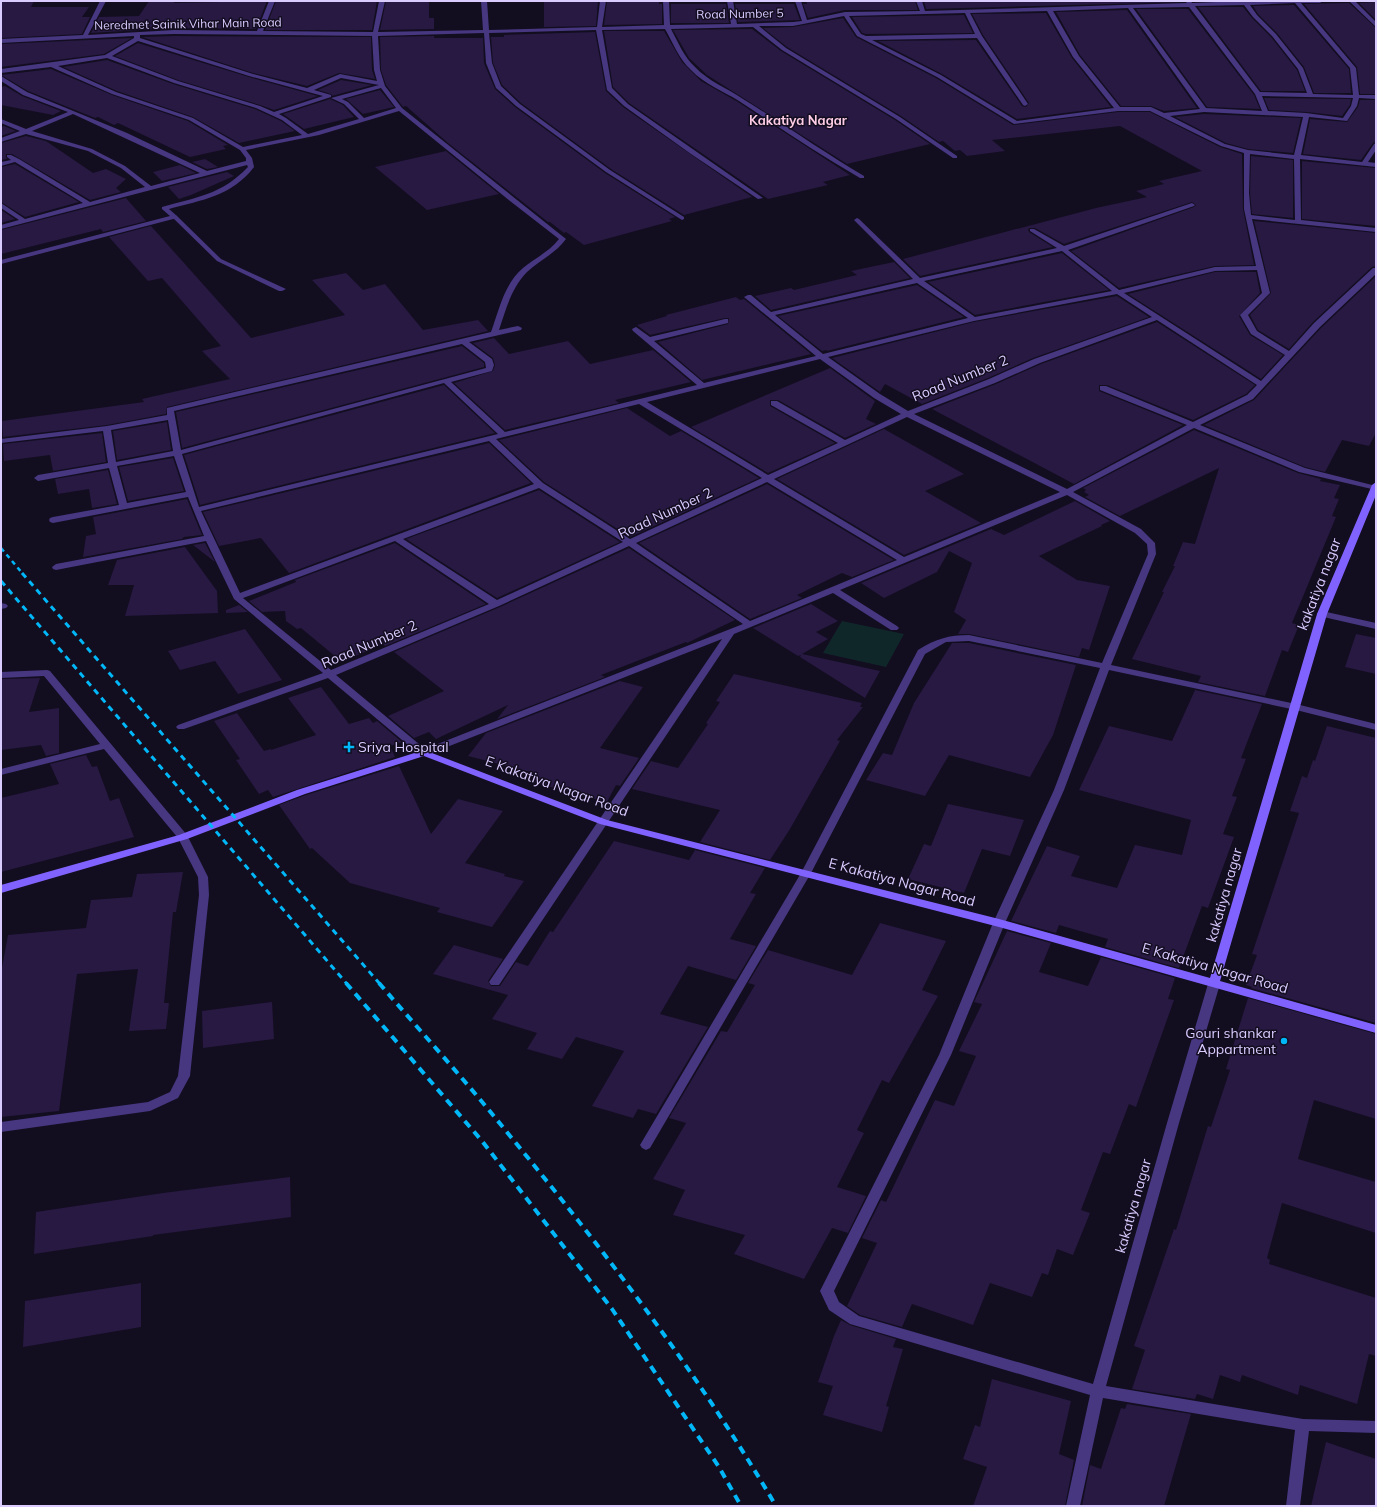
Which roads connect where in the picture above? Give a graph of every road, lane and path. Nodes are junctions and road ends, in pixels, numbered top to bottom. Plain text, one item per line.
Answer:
1 (103, 1) edge
2 (272, 1) edge
3 (382, 1) edge
4 (484, 1) edge
5 (603, 1) edge
6 (666, 1) edge
7 (730, 1) edge
8 (798, 1) edge
9 (919, 1) edge
10 (1055, 1) edge
11 (1296, 1) edge
12 (1320, 1) edge
13 (1352, 1) edge
14 (1245, 2) edge
15 (1189, 3) edge
16 (1128, 6) junction
17 (1058, 8) junction
18 (1049, 9) junction
19 (968, 12) junction
20 (845, 14) junction
21 (923, 14) junction
22 (805, 21) junction
23 (734, 25) junction
24 (754, 25) junction
25 (1376, 25) edge
26 (667, 27) junction
27 (599, 30) junction
28 (486, 32) junction
29 (259, 33) junction
30 (375, 34) junction
31 (85, 36) junction
32 (137, 36) junction
33 (979, 36) junction
34 (866, 38) junction
35 (1, 41) edge
36 (107, 56) junction
37 (52, 65) junction
38 (1, 71) edge
39 (1, 78) edge
40 (381, 85) junction
41 (308, 90) junction
42 (1258, 94) junction
43 (1310, 94) junction
44 (329, 96) junction
45 (1356, 96) junction
46 (1376, 97) edge
47 (336, 99) junction
48 (1025, 104) dead end
49 (400, 109) junction
50 (1118, 109) junction
51 (1204, 110) junction
52 (74, 112) junction
53 (1265, 112) junction
54 (274, 114) junction
55 (1164, 115) junction
56 (1306, 115) junction
57 (363, 120) junction
58 (1, 121) edge
59 (27, 131) junction
60 (307, 136) junction
61 (1, 140) edge
62 (1376, 145) edge
63 (242, 149) junction
64 (1247, 152) junction
65 (9, 156) dead end
66 (955, 157) dead end
67 (1297, 158) junction
68 (17, 160) junction
69 (249, 162) junction
70 (1364, 163) junction
71 (1, 164) edge
72 (1376, 165) edge
73 (206, 173) junction
74 (862, 177) dead end
75 (150, 188) junction
76 (760, 198) dead end
77 (89, 204) junction
78 (1, 205) edge
79 (1192, 205) dead end
80 (175, 217) junction
81 (1248, 217) junction
82 (682, 218) dead end
83 (857, 220) dead end
84 (24, 221) junction
85 (1298, 221) junction
86 (1, 227) edge
87 (1032, 230) dead end
88 (1376, 230) edge
89 (1063, 250) junction
90 (1, 262) edge
91 (1261, 268) junction
92 (1376, 270) edge
93 (919, 281) junction
94 (282, 289) dead end
95 (1118, 292) junction
96 (748, 297) dead end
97 (770, 314) junction
98 (1158, 317) junction
99 (974, 319) junction
100 (725, 321) dead end
101 (518, 328) dead end
102 (636, 329) dead end
103 (494, 334) junction
104 (648, 340) junction
105 (463, 341) junction
106 (1289, 354) junction
107 (820, 356) junction
108 (446, 381) junction
109 (1261, 384) junction
110 (702, 386) junction
111 (1103, 388) dead end
112 (640, 401) junction
113 (774, 403) dead end
114 (907, 414) junction
115 (171, 417) junction
116 (1194, 425) junction
117 (107, 428) junction
118 (504, 435) junction
119 (491, 438) junction
120 (1, 441) edge
121 (845, 443) junction
122 (177, 453) junction
123 (112, 465) junction
124 (38, 478) dead end
125 (767, 479) junction
126 (540, 484) junction
127 (1375, 487) edge
128 (1067, 492) junction
129 (191, 494) junction
130 (124, 507) junction
131 (196, 510) junction
132 (53, 520) dead end
133 (209, 538) junction
134 (396, 538) junction
135 (630, 543) junction
136 (903, 560) junction
137 (56, 567) dead end
138 (833, 589) junction
139 (237, 597) junction
140 (496, 604) junction
141 (1322, 614) junction
142 (749, 624) junction
143 (1376, 626) edge
144 (894, 628) dead end
145 (731, 632) junction
146 (1105, 668) junction
147 (330, 674) junction
148 (1, 675) edge
149 (1296, 707) junction
150 (181, 727) dead end
151 (1376, 727) edge
152 (107, 745) junction
153 (424, 753) junction
154 (1, 772) edge
155 (604, 822) junction
156 (183, 837) junction
157 (806, 873) junction
158 (1, 889) edge
159 (999, 923) junction
160 (495, 982) dead end
161 (1214, 984) junction
162 (1376, 1029) edge
163 (1, 1127) edge
164 (646, 1145) dead end
165 (1098, 1391) junction
166 (1302, 1425) junction
167 (1376, 1427) edge
168 (1073, 1506) edge
169 (1293, 1506) edge

1 - 31 street
2 - 29 street
3 - 30 street
4 - 28 street
5 - 27 street
6 - 26 street
7 - 23 street
8 - 22 street
9 - 21 street
10 - 17 street
11 - 12 street, Road Number 5
11 - 14 street, Road Number 5
11 - 45 street
13 - 25 street
14 - 15 street, Road Number 5
14 - 43 street
15 - 16 street, Road Number 5
15 - 42 street
16 - 17 street, Road Number 5
16 - 51 street
17 - 18 street, Road Number 5
18 - 19 street, Road Number 5
18 - 50 street
19 - 21 street, Road Number 5
19 - 33 street
20 - 21 street, Road Number 5
20 - 22 street, Road Number 5
20 - 34 street
22 - 24 street, Road Number 5
23 - 24 street, Road Number 5
23 - 26 street, Road Number 5
24 - 66 street
26 - 27 street, Road Number 5
26 - 74 street
27 - 28 street, Road Number 5
27 - 76 street
28 - 30 street, Road Number 5
28 - 82 street
29 - 30 street, Neredmet Sainik Vihar Main Road
29 - 32 street, Neredmet Sainik Vihar Main Road
30 - 40 street
31 - 32 street, Neredmet Sainik Vihar Main Road
31 - 35 street, Neredmet Sainik Vihar Main Road
32 - 36 street
32 - 41 street
33 - 34 street
33 - 48 street
34 - 50 street
36 - 37 street
36 - 54 street
37 - 38 street
37 - 63 street
39 - 52 street
40 - 41 street
40 - 47 street
40 - 49 street
41 - 44 street
42 - 43 street
42 - 53 street
43 - 45 street
44 - 47 street
44 - 54 street
45 - 46 street
45 - 56 street
47 - 57 street
49 - 57 street
49 - 103 street
50 - 55 street
51 - 53 street
51 - 55 street
52 - 59 street
52 - 73 street
53 - 56 street
54 - 60 street
55 - 64 street
56 - 67 street
57 - 60 street
58 - 59 street
59 - 61 street
59 - 75 street
60 - 63 street
62 - 70 street
63 - 69 street
64 - 67 street
64 - 81 street
65 - 68 street
67 - 70 street
67 - 85 street
68 - 71 street
68 - 77 street
69 - 73 street
69 - 80 street
70 - 72 street
73 - 75 street
75 - 77 street
77 - 84 street
78 - 84 street
79 - 89 street
80 - 90 street
80 - 94 street
81 - 85 street
81 - 91 street
83 - 93 street
84 - 86 street
85 - 88 street
87 - 89 street
89 - 93 street
89 - 95 street
91 - 95 street
91 - 106 street
92 - 106 street
93 - 97 street
93 - 99 street
95 - 98 street
95 - 99 street
96 - 97 street
97 - 107 street
98 - 109 street
98 - 114 street, Road Number 2
99 - 107 street
100 - 104 street
101 - 103 street
102 - 104 street
103 - 105 street
104 - 110 street
105 - 108 street
105 - 115 street
106 - 109 street
107 - 110 street
107 - 114 street
108 - 118 street
108 - 122 street
109 - 116 street
110 - 112 street
111 - 116 street
112 - 118 street
112 - 125 street
113 - 121 street
114 - 121 street, Road Number 2
114 - 128 street
115 - 117 street
115 - 122 street
116 - 127 street
116 - 128 street
117 - 120 street
117 - 123 street
118 - 119 street
119 - 126 street
119 - 131 street
121 - 125 street, Road Number 2
122 - 123 street
122 - 129 street
123 - 124 street
123 - 130 street
125 - 135 street, Road Number 2
125 - 136 street
126 - 134 street
126 - 135 street
127 - 141 street, kakatiya nagar
128 - 136 street
128 - 146 street
129 - 130 street
129 - 131 street
130 - 132 street
131 - 133 street
133 - 137 street
133 - 139 street
134 - 139 street
134 - 140 street
135 - 140 street, Road Number 2
135 - 142 street
136 - 138 street
138 - 142 street
138 - 144 street
139 - 147 street
140 - 147 street, Road Number 2
141 - 143 street
141 - 149 street, kakatiya nagar
142 - 145 street
145 - 153 street
145 - 155 street
146 - 149 street
146 - 157 street
146 - 159 street
147 - 150 street, Road Number 2
147 - 153 street
148 - 152 street
149 - 151 street
149 - 161 street, kakatiya nagar
152 - 154 street
152 - 156 street
153 - 155 street, E Kakatiya Nagar Road
153 - 156 street
155 - 157 street, E Kakatiya Nagar Road
155 - 160 street
156 - 158 street
156 - 163 street
157 - 159 street, E Kakatiya Nagar Road
157 - 164 street
159 - 161 street, E Kakatiya Nagar Road
159 - 165 street
161 - 162 street, E Kakatiya Nagar Road
161 - 165 street, kakatiya nagar
165 - 166 street
165 - 168 street, kakatiya nagar
166 - 167 street
166 - 169 street

